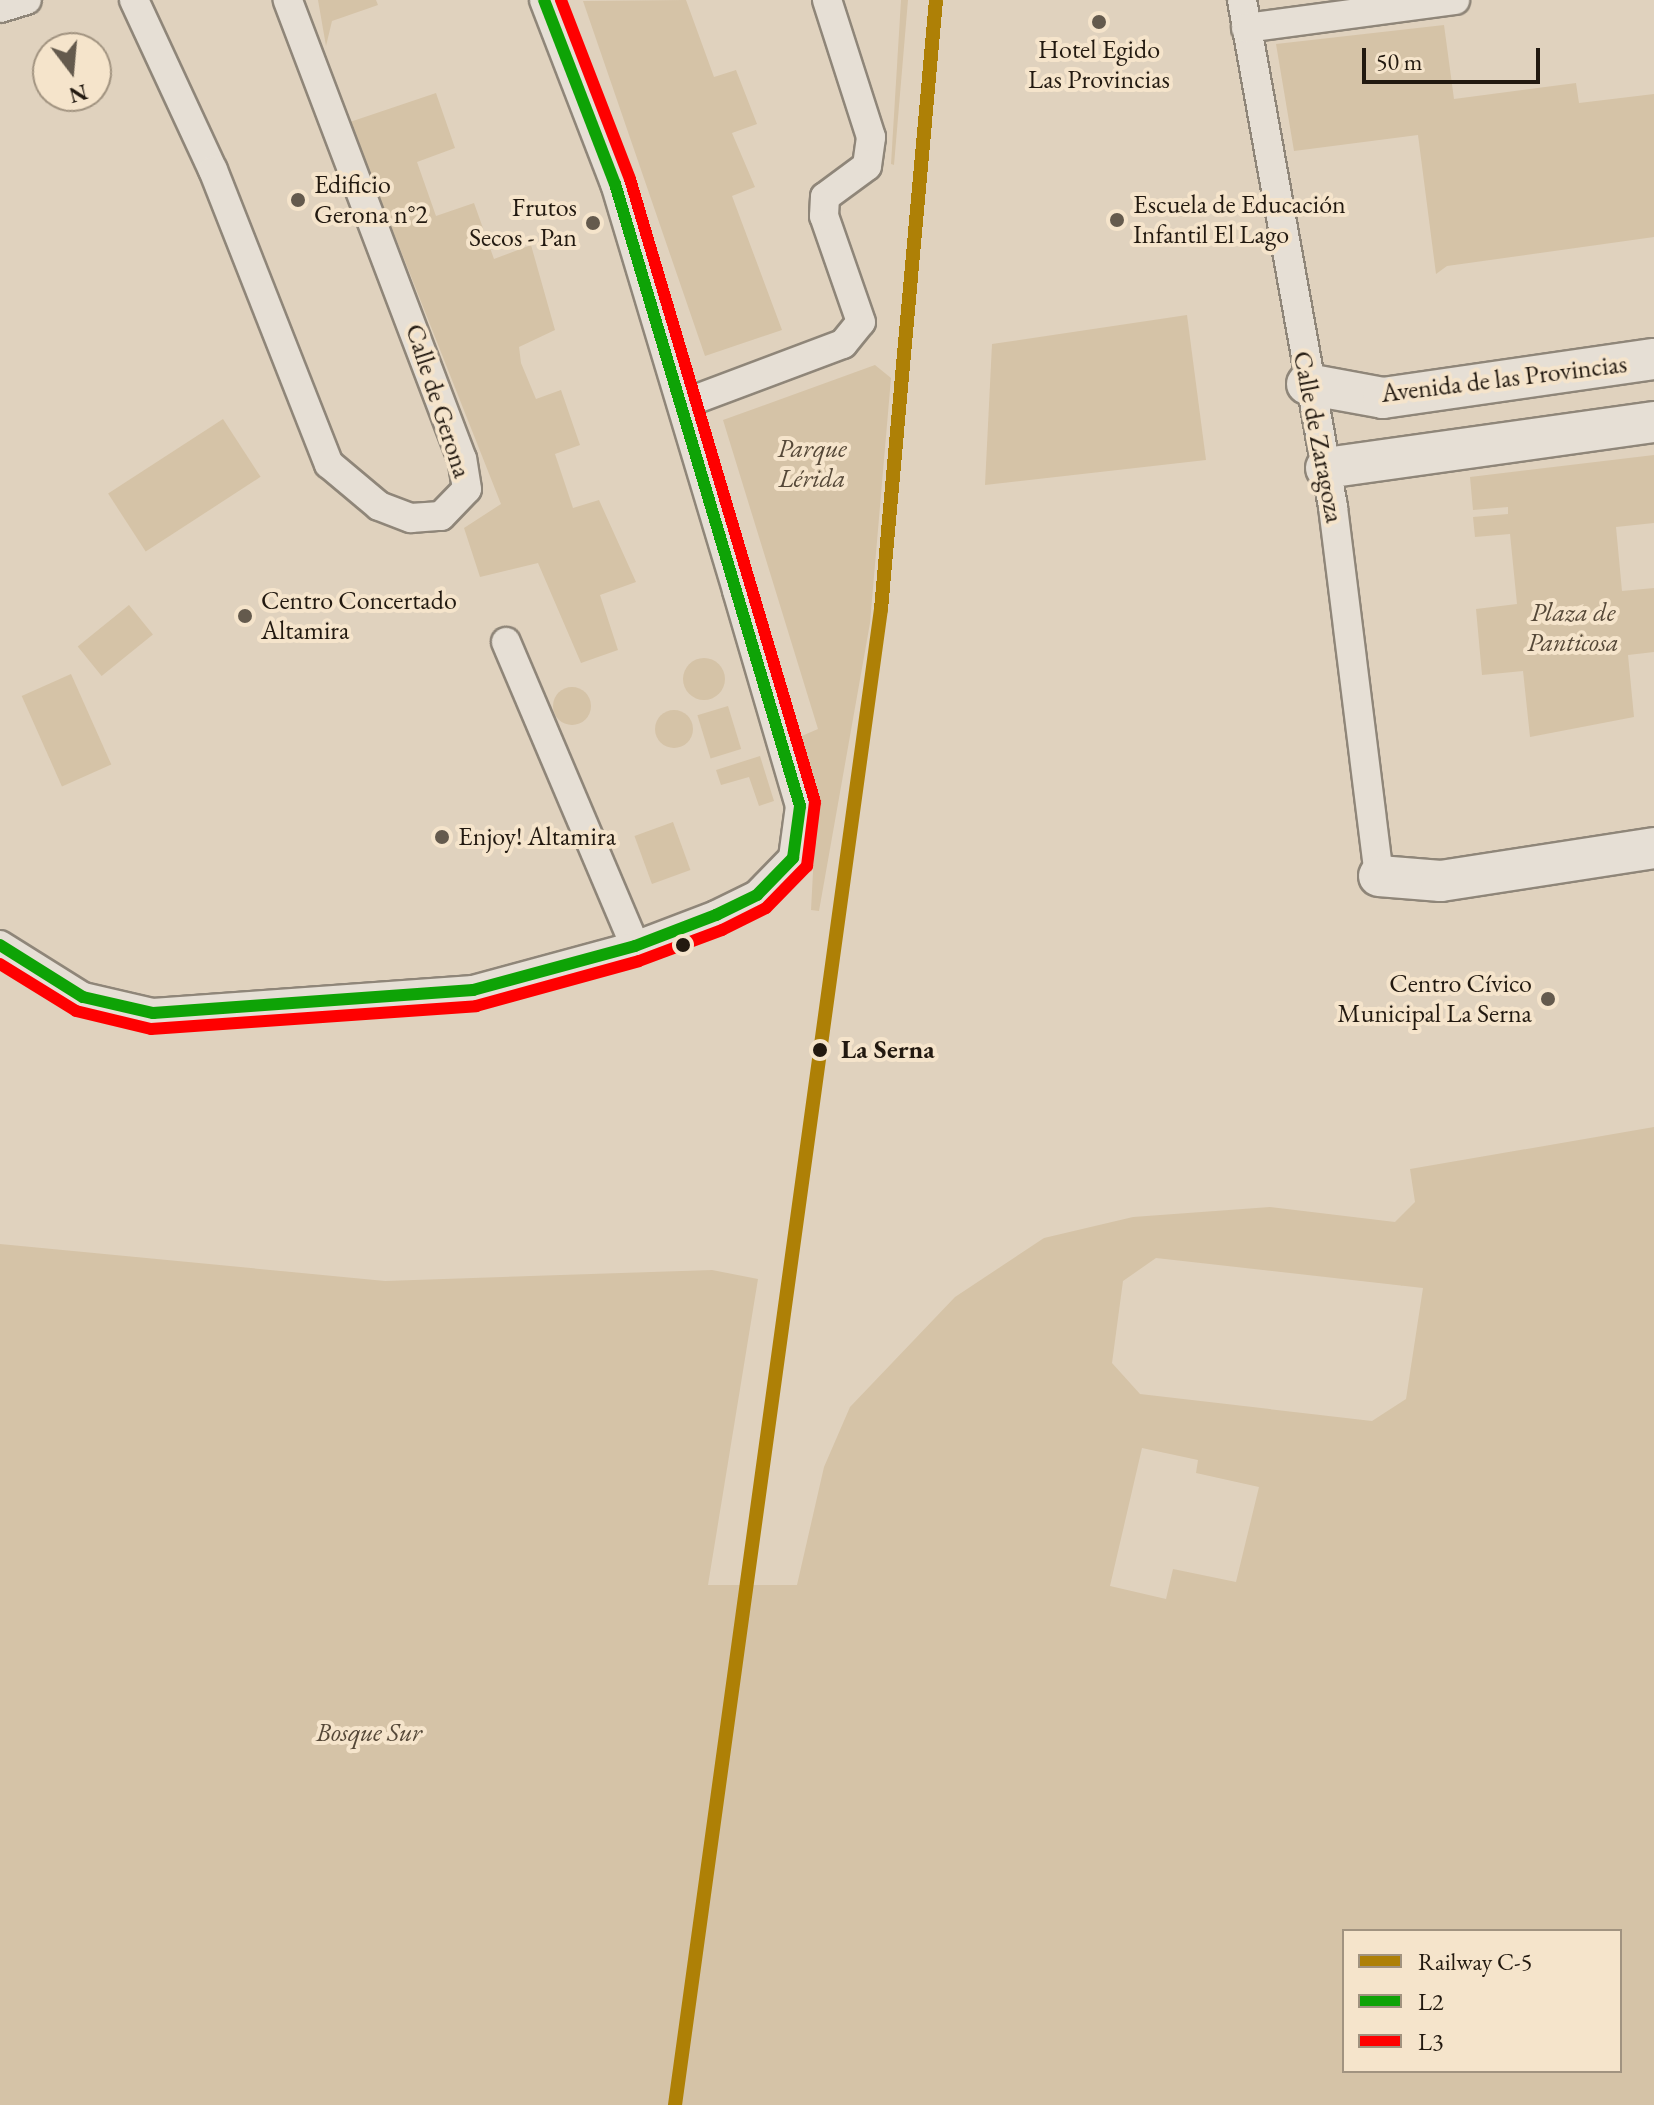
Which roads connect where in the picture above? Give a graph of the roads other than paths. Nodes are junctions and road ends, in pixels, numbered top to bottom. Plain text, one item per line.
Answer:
1 (27, 0) edge
2 (134, 0) edge
3 (288, 0) edge
4 (544, 0) edge
5 (827, 0) edge
6 (1242, 0) edge
7 (1455, 0) edge
8 (0, 8) edge
9 (1246, 28) junction
10 (1654, 359) edge
11 (1307, 384) junction
12 (683, 404) junction
13 (1654, 422) edge
14 (1326, 468) junction
15 (506, 642) dead end
16 (1654, 848) edge
17 (1379, 876) joint
18 (0, 945) edge
19 (635, 946) junction

1 - 8 street
2 - 3 street, Calle de Gerona
4 - 12 street
5 - 12 street
6 - 9 street, Calle de Zaragoza
7 - 9 street
9 - 11 street, Calle de Zaragoza
10 - 11 main road, Avenida de las Provincias
11 - 14 street, Calle de Zaragoza
12 - 19 street
13 - 14 main road
14 - 17 street, Calle de Zaragoza
15 - 19 street
16 - 17 main road
18 - 19 street

